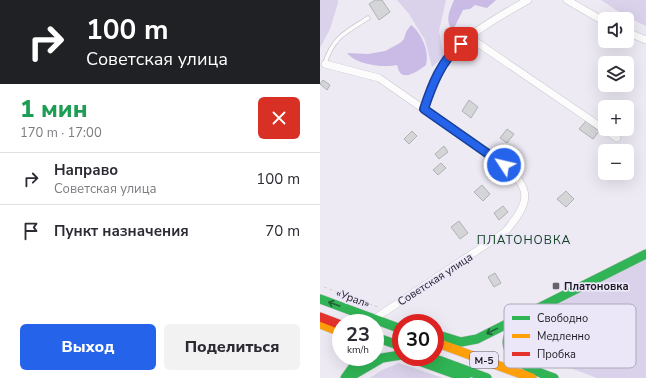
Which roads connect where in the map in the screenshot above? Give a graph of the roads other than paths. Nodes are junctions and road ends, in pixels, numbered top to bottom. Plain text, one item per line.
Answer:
1 (528, 0) edge
2 (567, 0) edge
3 (368, 18) dead end
4 (598, 18) edge
5 (634, 35) edge
6 (469, 37) junction
7 (646, 40) edge
8 (325, 64) joint
9 (424, 109) junction
10 (617, 138) dead end
11 (646, 254) edge
12 (320, 299) edge
13 (548, 304) edge
14 (360, 314) edge
15 (382, 314) edge
16 (320, 317) edge
17 (332, 322) edge
18 (320, 324) edge
19 (504, 326) edge
20 (332, 329) edge
21 (444, 337) edge
22 (444, 345) edge
23 (392, 356) edge
24 (444, 362) edge
25 (353, 366) edge
26 (433, 366) edge
27 (504, 368) edge
28 (505, 368) edge
29 (529, 368) edge
30 (346, 378) edge
31 (466, 378) edge
32 (487, 378) edge
33 (532, 378) edge
34 (554, 378) edge

1 - 6 street
2 - 4 street
3 - 8 lane, Советская улица
5 - 7 street
6 - 9 street
6 - 10 street
8 - 9 street, Советская улица
9 - 15 street, Советская улица
11 - 13 main road
14 -> 12 main road, «Урал»
16 - 17 main road
18 - 20 main road
19 -> 21 main road
22 - 27 main road, М-5
23 - 30 main road
24 - 32 main road, М-5
25 - 30 main road
26 - 31 main road
28 - 33 main road, М-5
29 - 34 main road

